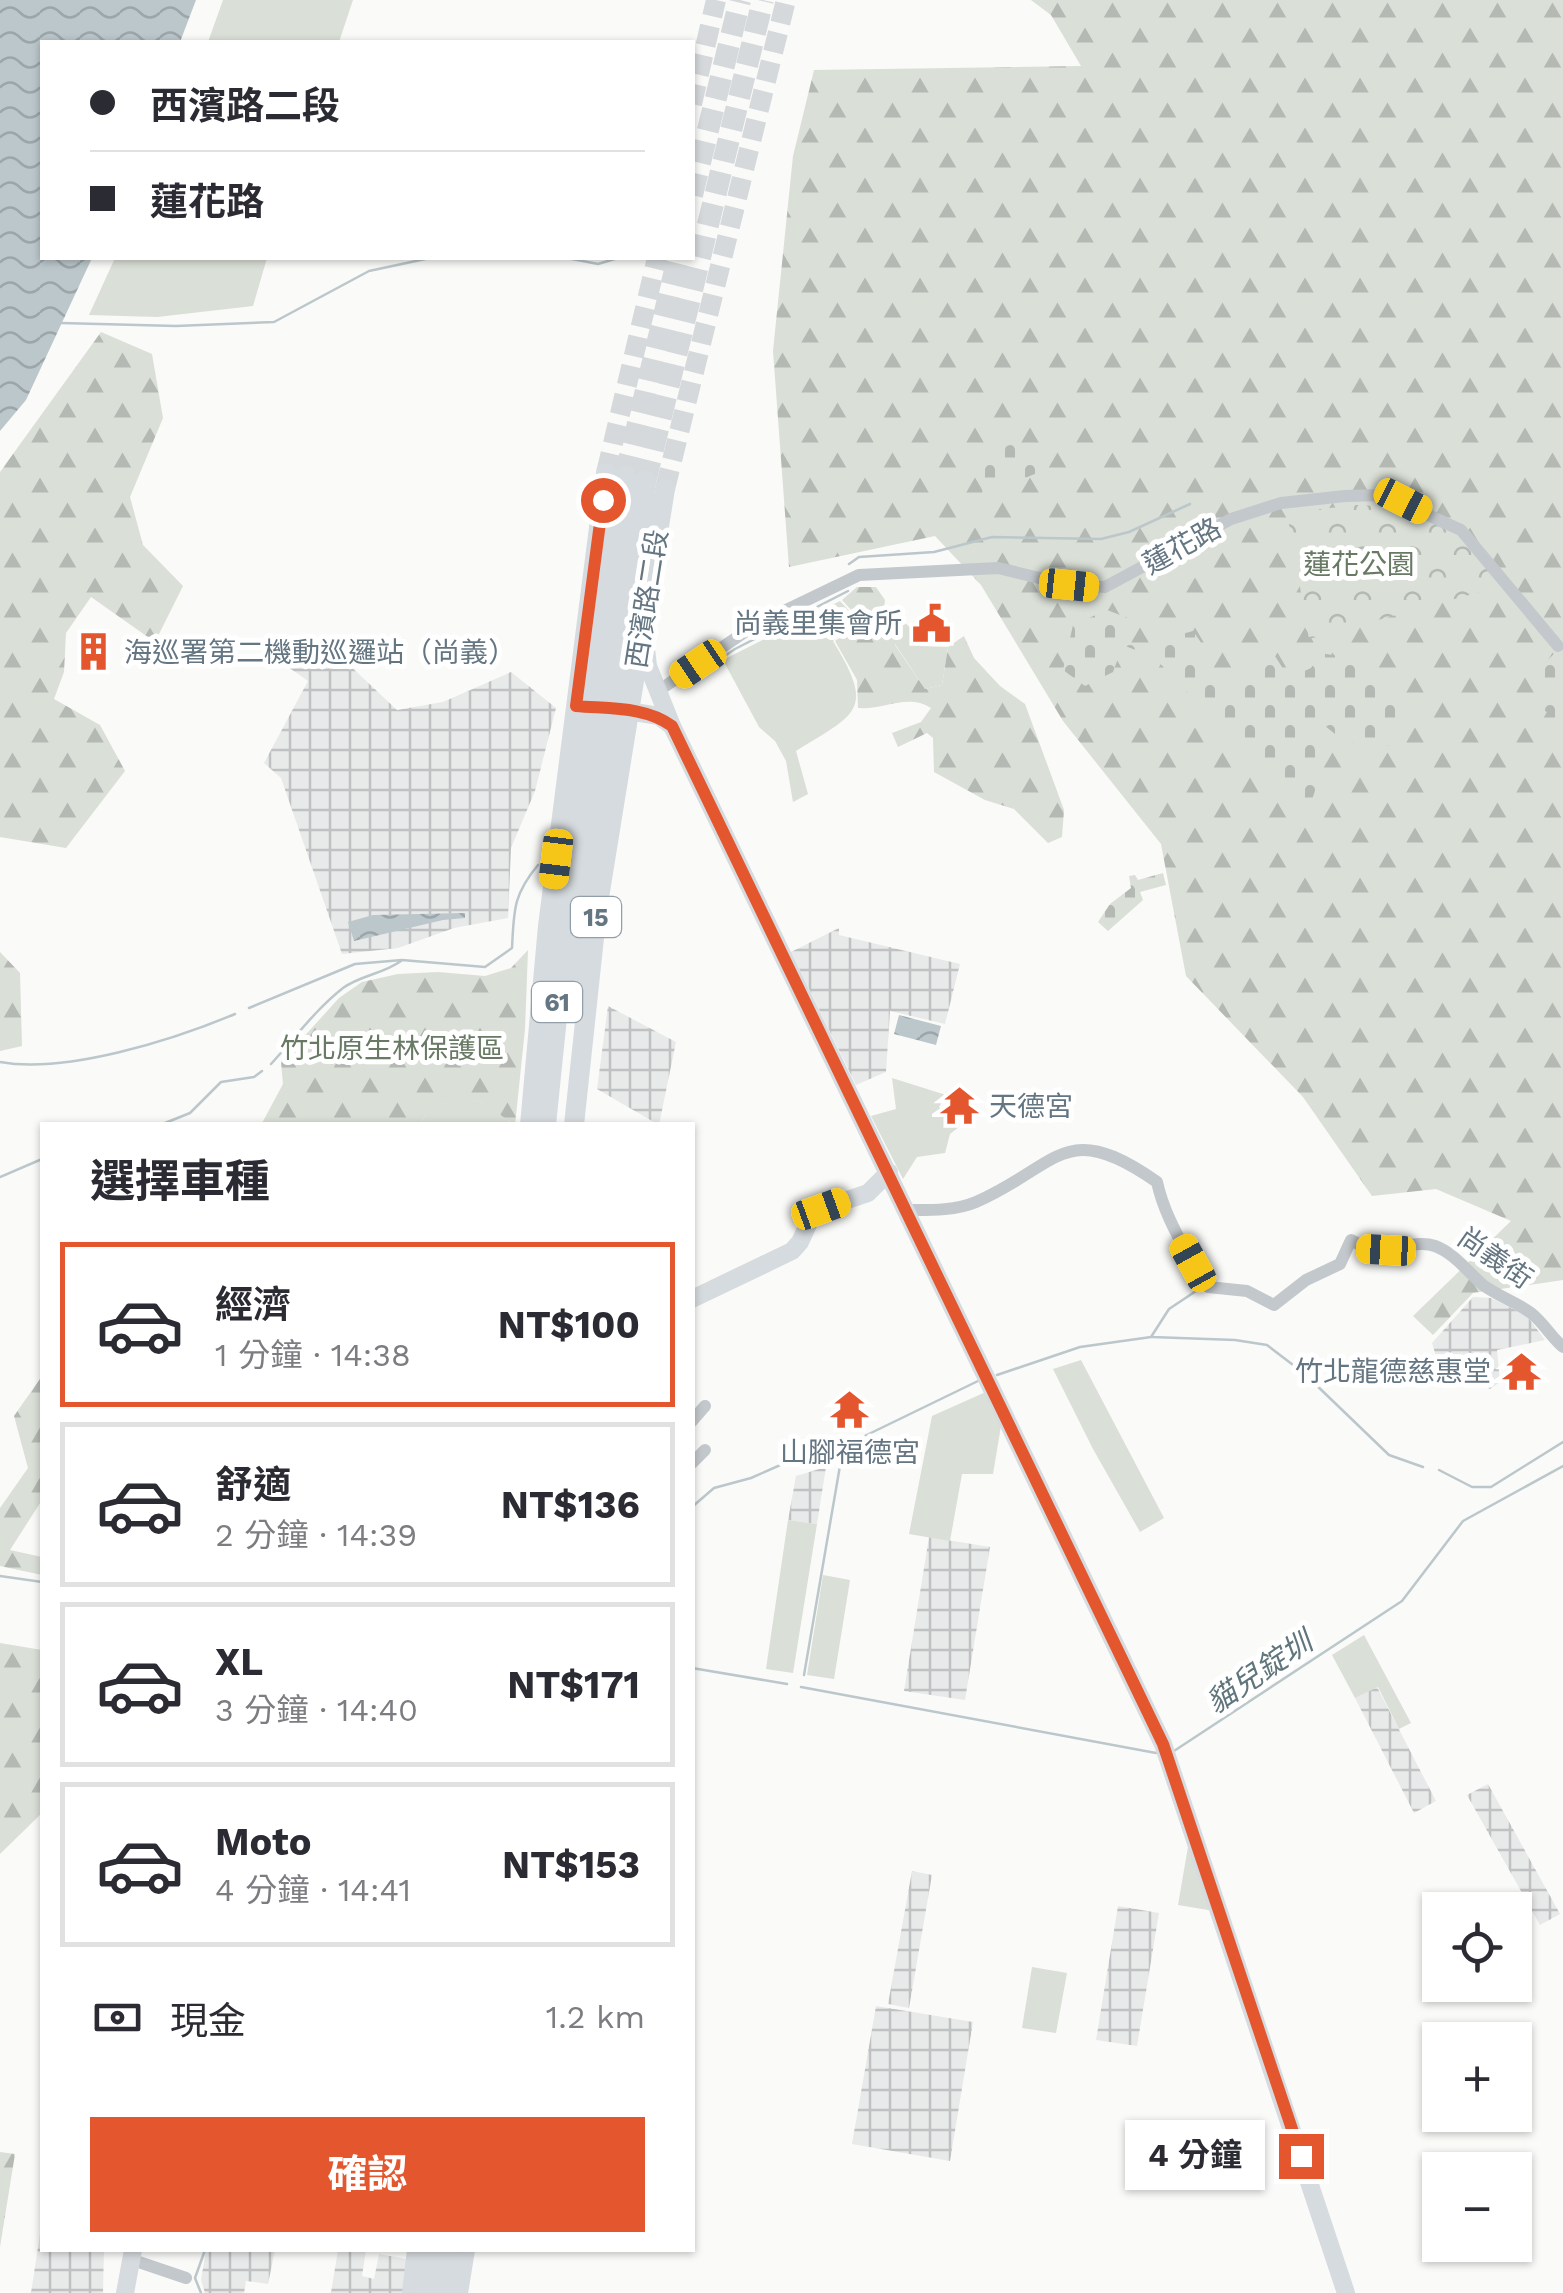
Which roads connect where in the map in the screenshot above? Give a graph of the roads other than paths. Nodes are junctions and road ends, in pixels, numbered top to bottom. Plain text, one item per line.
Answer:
1 (635, 481) junction
2 (642, 621) junction
3 (1558, 646) dead end
4 (658, 691) junction
5 (576, 706) junction
6 (628, 711) junction
7 (672, 726) junction
8 (578, 881) junction
9 (530, 1122) edge
10 (545, 1122) edge
11 (560, 1122) edge
12 (574, 1122) edge
13 (889, 1172) junction
14 (906, 1210) junction
15 (695, 1298) edge
16 (1563, 1347) edge
17 (705, 1406) dead end
18 (695, 1418) edge
19 (705, 1450) dead end
20 (695, 1460) edge
21 (417, 2252) edge
22 (430, 2252) edge
23 (450, 2252) edge
24 (464, 2252) edge
25 (132, 2255) edge
26 (186, 2278) dead end
27 (125, 2293) edge
28 (412, 2293) edge
29 (424, 2293) edge
30 (445, 2293) edge
31 (458, 2293) edge
32 (1346, 2293) edge

1 - 2 main road, 西濱路二段 / 15
1 - 5 main road, 西濱路二段 / 15
1 - 8 highway, 61
2 - 4 street
2 - 6 main road, 西濱路二段 / 15
3 - 4 street, 蓮花路
4 - 6 street, 蓮花路
4 - 7 street
5 - 6 street
5 - 9 main road, 西濱路二段 / 15
6 - 7 street
6 - 12 main road, 西濱路二段 / 15
7 - 13 street
8 - 10 highway, 61
8 - 11 highway, 61
13 - 14 street
13 - 15 street
14 - 16 street, 尚義街
14 - 32 street
17 - 18 street
19 - 20 street
21 - 28 main road
22 - 29 highway
23 - 30 highway
24 - 31 main road
25 - 26 street
25 - 27 street

